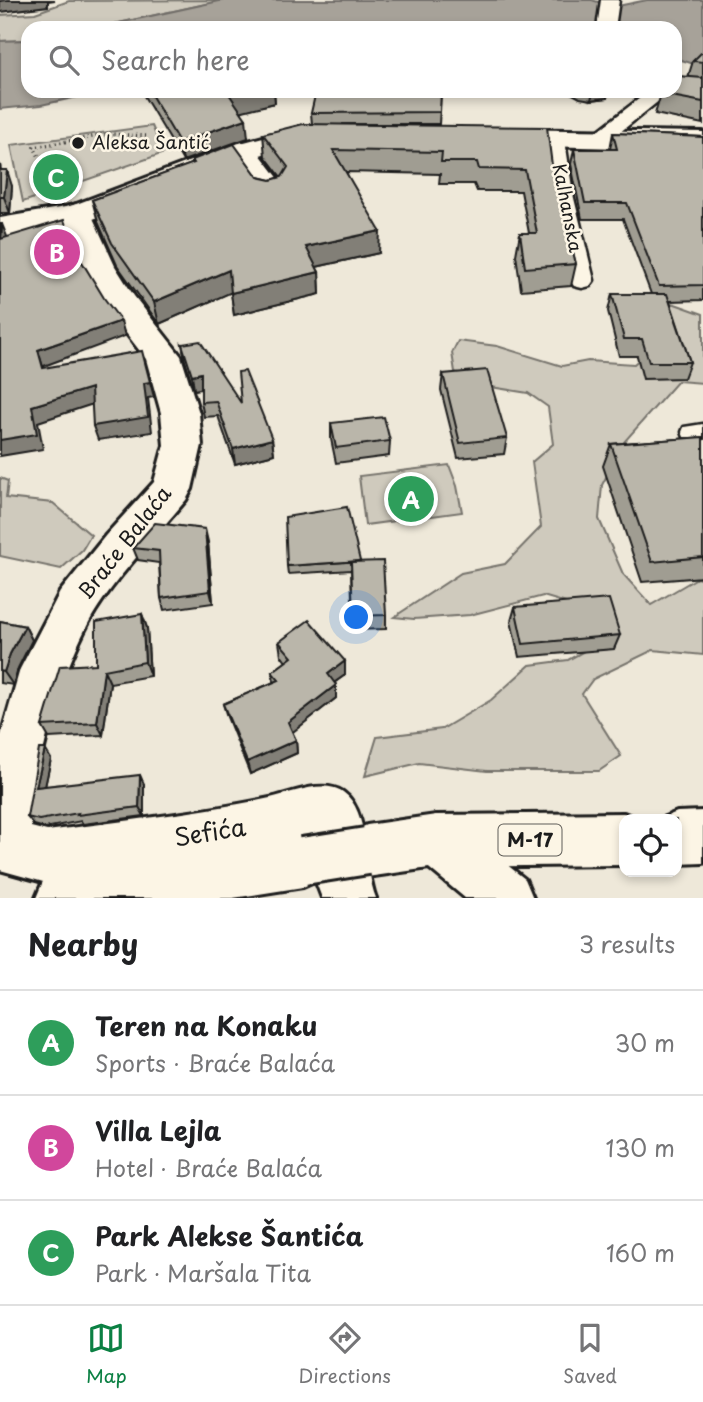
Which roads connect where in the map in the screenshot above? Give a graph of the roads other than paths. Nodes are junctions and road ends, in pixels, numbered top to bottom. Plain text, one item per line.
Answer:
1 (610, 0) edge
2 (607, 21) edge
3 (652, 98) edge
4 (343, 135) edge
5 (471, 137) edge
6 (551, 137) junction
7 (602, 137) junction
8 (703, 141) edge
9 (243, 151) junction
10 (272, 190) edge
11 (72, 204) junction
12 (0, 228) edge
13 (582, 279) dead end
14 (703, 837) edge
15 (682, 838) edge
16 (619, 839) edge
17 (436, 841) junction
18 (4, 846) joint
19 (64, 898) edge
20 (349, 898) edge
21 (506, 898) edge

1 - 2 street
3 - 7 street
4 - 9 street
5 - 6 street
6 - 7 street
6 - 13 street, Kalhanska
7 - 8 street
9 - 10 street
9 - 11 street
11 - 12 street
11 - 18 street, Braće Balaća
14 - 15 street
16 - 17 street, M-17
17 - 19 street, M-17, bridge
17 - 21 street
18 - 20 street, Sefića

